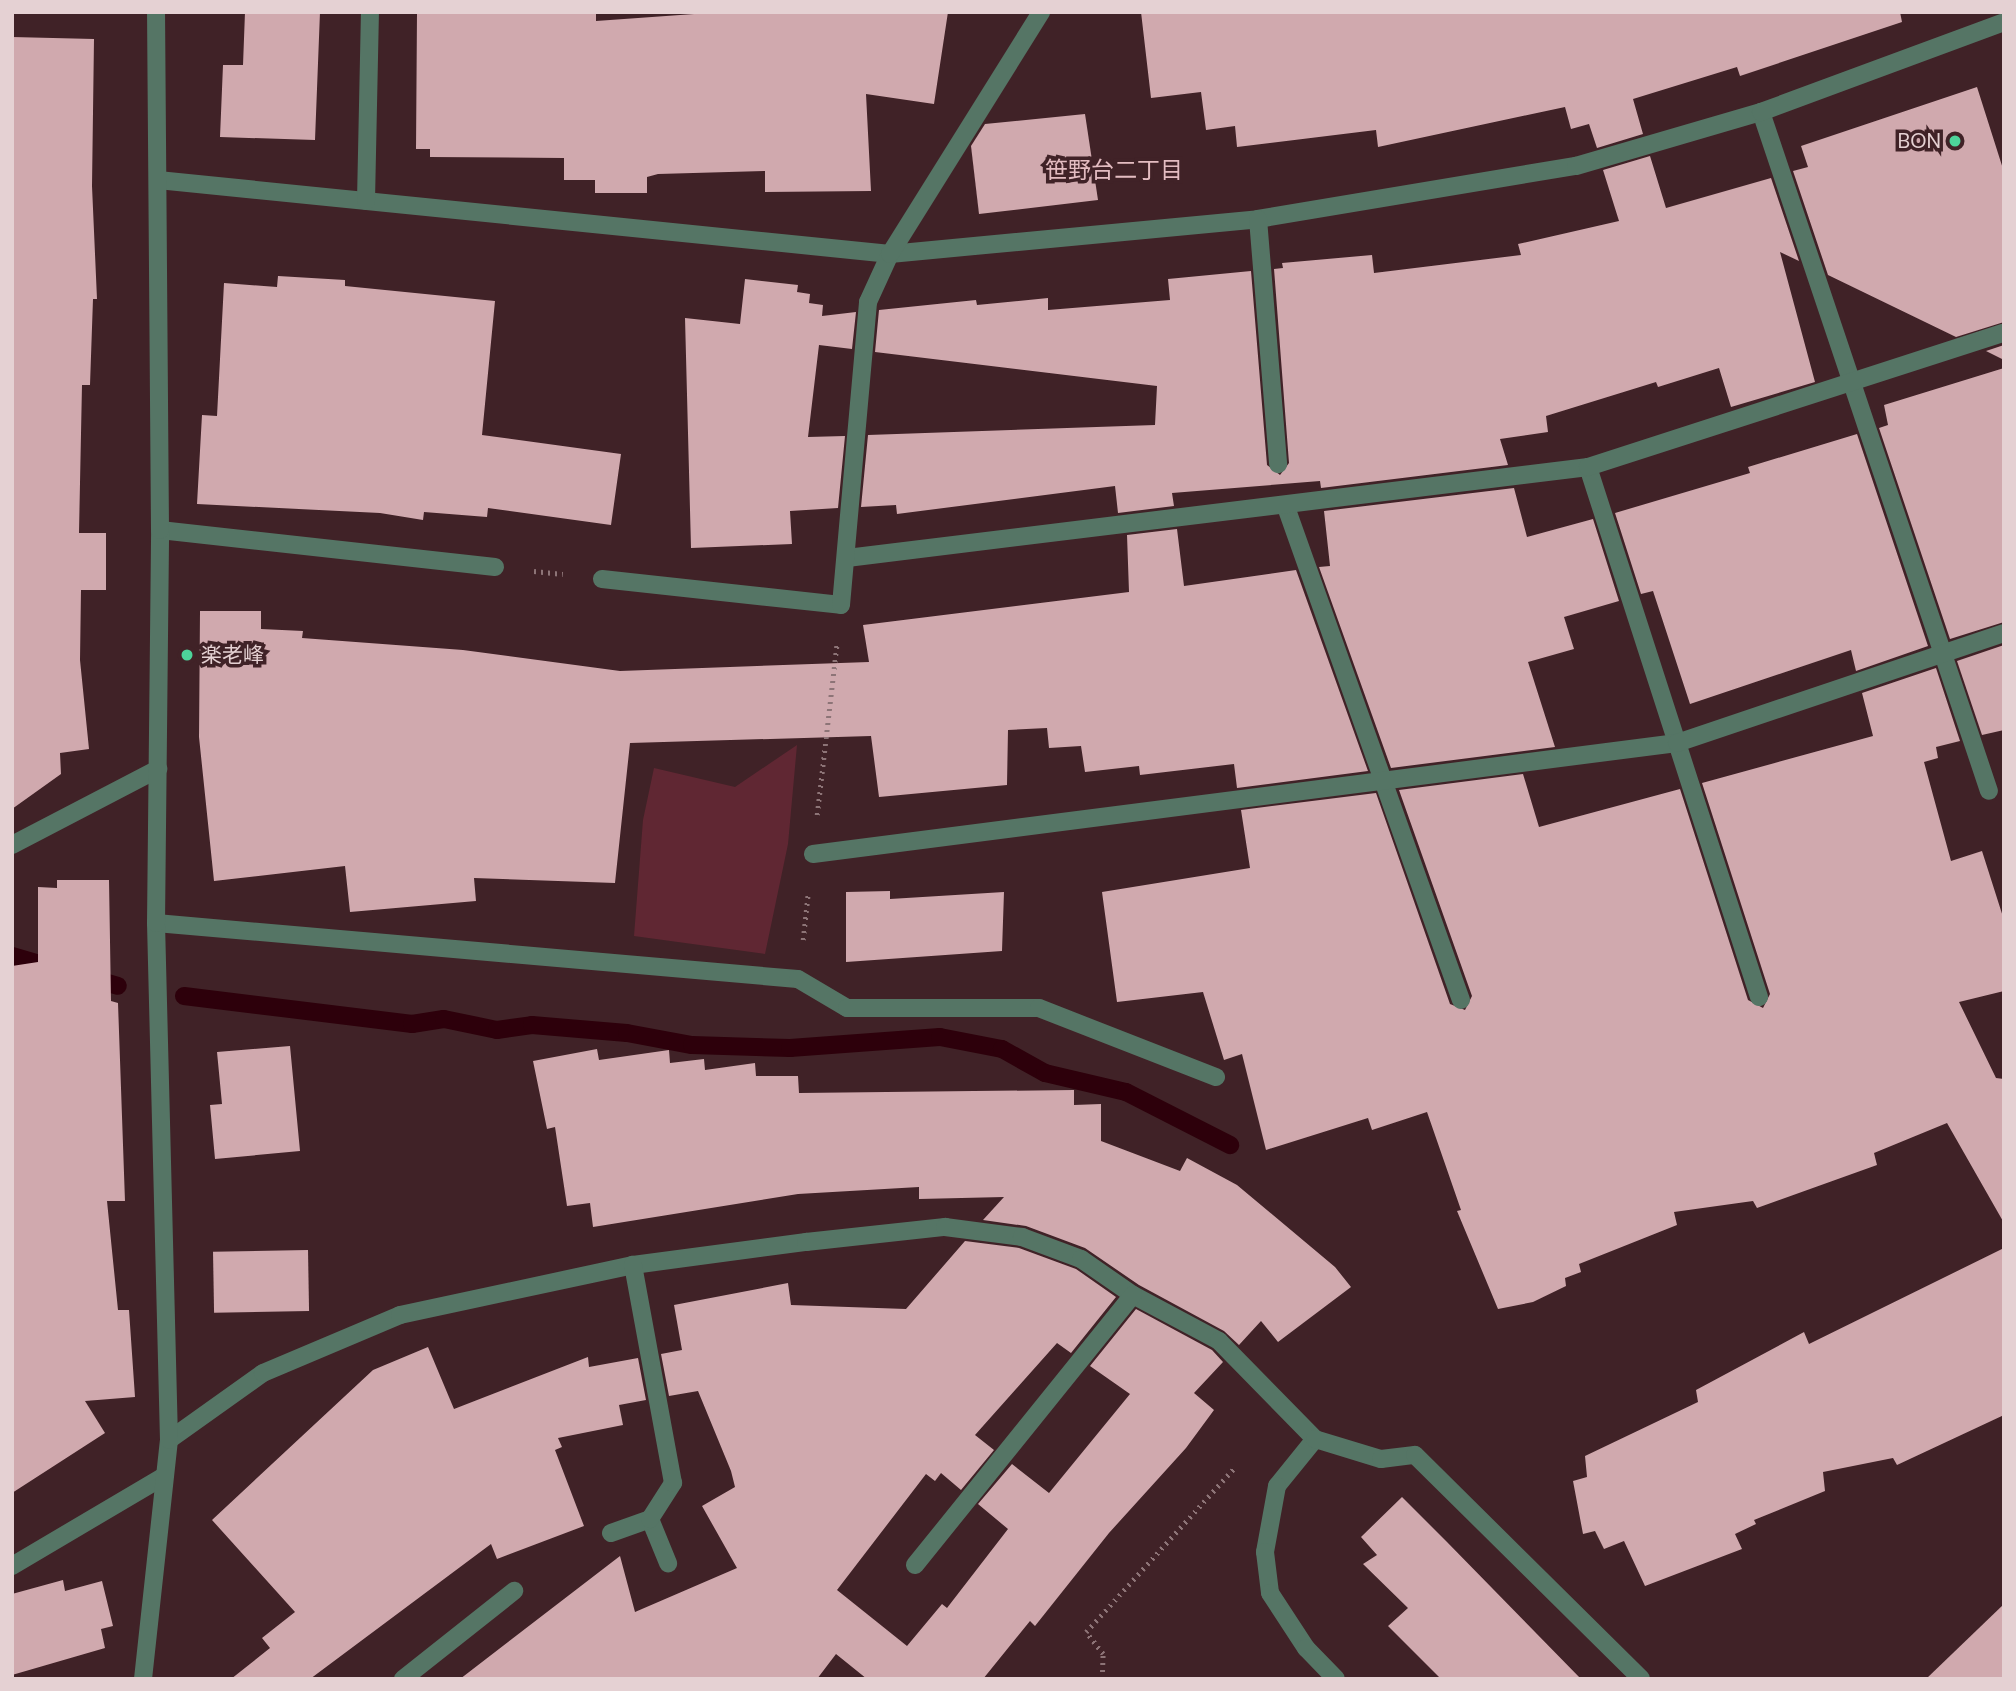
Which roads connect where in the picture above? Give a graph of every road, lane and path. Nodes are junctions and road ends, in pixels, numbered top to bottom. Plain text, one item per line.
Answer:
1 (156, 12) edge
2 (370, 12) edge
3 (1041, 12) edge
4 (2004, 22) edge
5 (1761, 112) junction
6 (158, 180) junction
7 (366, 201) junction
8 (1258, 219) junction
9 (890, 254) junction
10 (2004, 333) edge
11 (1853, 384) junction
12 (1278, 464) dead end
13 (1588, 467) junction
14 (1286, 507) junction
15 (160, 530) junction
16 (847, 558) junction
17 (495, 567) joint
18 (602, 579) joint
19 (841, 605) junction
20 (2004, 633) edge
21 (1944, 655) junction
22 (1677, 743) junction
23 (158, 769) junction
24 (1383, 782) junction
25 (1989, 791) dead end
26 (12, 845) edge
27 (813, 854) junction
28 (156, 923) junction
29 (798, 979) junction
30 (1759, 997) dead end
31 (1461, 1000) dead end
32 (1216, 1077) dead end
33 (633, 1265) junction
34 (1133, 1295) junction
35 (1315, 1438) junction
36 (169, 1440) junction
37 (1235, 1467) dead end
38 (164, 1476) junction
39 (650, 1519) junction
40 (611, 1533) dead end
41 (668, 1563) dead end
42 (915, 1565) dead end
43 (12, 1566) edge
44 (514, 1591) dead end
45 (143, 1679) edge
46 (403, 1679) edge
47 (1102, 1679) edge
48 (1336, 1679) edge
49 (1641, 1679) edge

1 - 6 street
2 - 7 street
3 - 9 street
4 - 5 street
5 - 8 street
5 - 11 street
6 - 7 street
6 - 15 street
7 - 9 street
8 - 9 street
8 - 12 street
9 - 16 street
10 - 11 street
11 - 13 street
11 - 21 street
13 - 14 street
13 - 22 street
14 - 16 street
14 - 24 street
15 - 17 street
15 - 23 street
16 - 19 street
17 - 18 path
18 - 19 street
19 - 27 path
20 - 21 street
21 - 22 street
21 - 25 street
22 - 24 street
22 - 30 street
23 - 26 street
23 - 28 street
24 - 27 street
24 - 31 street
27 - 29 path
28 - 29 street
28 - 36 street
29 - 32 street
33 - 34 street
33 - 36 street
33 - 39 street
34 - 35 street
34 - 42 street
35 - 48 street
35 - 49 street
36 - 38 street
37 - 47 path
38 - 43 street
38 - 45 street
39 - 40 street
39 - 41 street
44 - 46 street

